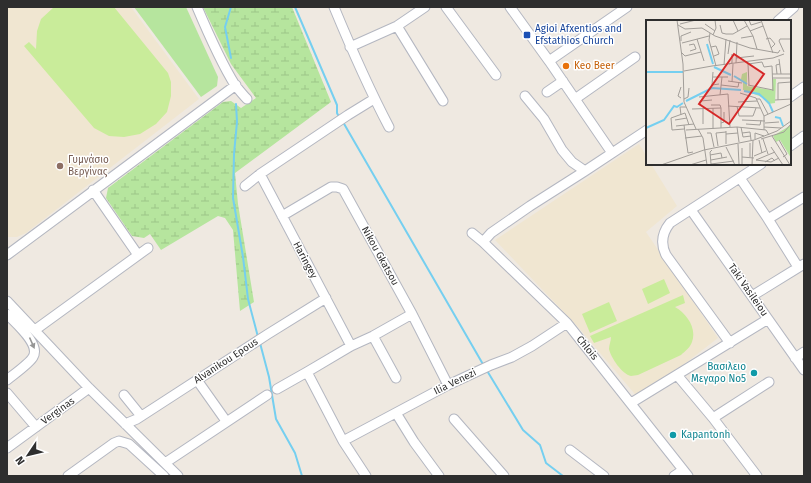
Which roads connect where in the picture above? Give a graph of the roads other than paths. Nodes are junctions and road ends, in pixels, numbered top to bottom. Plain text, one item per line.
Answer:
1 (197, 7) edge
2 (334, 7) edge
3 (425, 7) edge
4 (446, 7) edge
5 (510, 7) edge
6 (627, 7) edge
7 (794, 7) edge
8 (779, 20) edge
9 (397, 26) junction
10 (350, 47) junction
11 (635, 57) dead end
12 (549, 61) junction
13 (496, 75) dead end
14 (562, 81) junction
15 (236, 86) junction
16 (804, 87) edge
17 (548, 92) dead end
18 (526, 96) dead end
19 (791, 96) edge
20 (247, 99) dead end
21 (374, 99) junction
22 (575, 99) junction
23 (443, 101) dead end
24 (388, 127) dead end
25 (646, 131) edge
26 (804, 136) edge
27 (791, 145) edge
28 (612, 153) junction
29 (760, 165) edge
30 (585, 171) junction
31 (260, 174) junction
32 (740, 178) junction
33 (245, 186) dead end
34 (93, 190) junction
35 (804, 197) edge
36 (691, 210) junction
37 (282, 216) junction
38 (768, 219) junction
39 (472, 233) dead end
40 (483, 242) junction
41 (148, 248) dead end
42 (7, 254) edge
43 (138, 255) junction
44 (801, 266) edge
45 (752, 296) junction
46 (326, 298) junction
47 (7, 301) edge
48 (7, 314) edge
49 (412, 314) junction
50 (768, 319) junction
51 (567, 323) junction
52 (35, 330) junction
53 (373, 336) junction
54 (730, 343) junction
55 (351, 346) junction
56 (804, 352) edge
57 (795, 358) junction
58 (804, 370) edge
59 (307, 372) junction
60 (676, 375) junction
61 (396, 378) dead end
62 (7, 380) edge
63 (197, 380) junction
64 (769, 382) dead end
65 (448, 385) junction
66 (89, 388) junction
67 (277, 389) dead end
68 (7, 393) edge
69 (124, 395) dead end
70 (267, 395) dead end
71 (631, 403) junction
72 (396, 413) junction
73 (141, 416) junction
74 (712, 418) junction
75 (454, 420) dead end
76 (226, 421) junction
77 (125, 424) junction
78 (36, 427) junction
79 (343, 441) junction
80 (7, 448) edge
81 (570, 450) dead end
82 (164, 463) junction
83 (686, 473) edge
84 (72, 475) edge
85 (164, 476) edge
86 (178, 476) edge
87 (366, 476) edge
88 (439, 476) edge
89 (504, 476) edge
90 (604, 476) edge
91 (674, 476) edge
92 (757, 476) edge

1 - 15 street
2 - 10 street
3 - 9 street
4 - 13 street
5 - 12 street
6 - 12 street
7 - 8 street
9 - 10 street
9 - 23 street
10 - 21 street
11 - 22 street
12 - 14 street
14 - 17 street
14 - 22 street
15 - 20 street
15 - 34 street
16 - 19 street
18 - 30 street
21 - 24 street
21 - 31 street
22 - 28 street
25 - 28 street
26 - 27 street
28 - 30 street
29 - 32 street
30 - 40 street
31 - 33 street
31 - 37 street, Haringey
32 - 36 street
32 - 38 street
34 - 42 street
34 - 43 street
35 - 38 street
36 - 45 street, Taki Vasileiou
36 - 54 street
37 - 46 street, Haringey
37 - 49 street, Nikou Gkatsou
38 - 44 street
39 - 40 street, Chlois
40 - 51 street, Chlois
41 - 43 street
43 - 52 street
44 - 45 street
45 - 50 street, Taki Vasileiou
46 - 55 street, Haringey
46 - 63 street, Alvanikou Epous
47 - 52 street
48 -> 62 street
49 - 53 street
49 - 65 street, Nikou Gkatsou
50 - 54 street
50 - 57 street, Taki Vasileiou
51 - 65 street, Ilia Venezi
51 - 71 street, Chlois
52 - 66 street
53 - 55 street
53 - 61 street
54 - 60 street
55 - 59 street
56 - 57 street
57 - 58 street, Taki Vasileiou
59 - 67 street
59 - 79 street
60 - 71 street
60 - 74 street
63 - 73 street, Alvanikou Epous
63 - 76 street
64 - 74 street
65 - 72 street, Ilia Venezi
66 - 77 street
66 - 78 street, Verginas
68 - 78 street
69 - 73 street
70 - 76 street
71 - 83 street, Chlois
72 - 79 street, Ilia Venezi
72 - 88 street
73 - 77 street, Alvanikou Epous
74 - 92 street
75 - 89 street
76 - 82 street
77 - 82 street
78 - 80 street, Verginas
79 - 87 street
81 - 90 street
82 - 86 street
83 - 91 street
84 - 85 street

